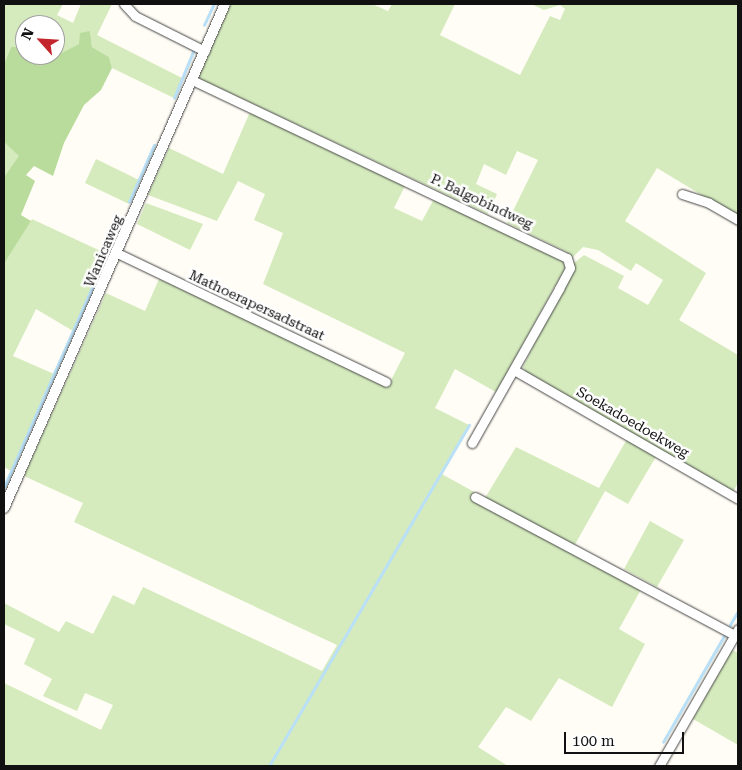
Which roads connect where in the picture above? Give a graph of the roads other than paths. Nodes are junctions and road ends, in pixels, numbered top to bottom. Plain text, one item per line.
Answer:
1 (124, 4) edge
2 (225, 4) edge
3 (205, 51) junction
4 (192, 80) junction
5 (682, 194) dead end
6 (738, 220) edge
7 (117, 253) junction
8 (514, 370) junction
9 (386, 382) dead end
10 (472, 443) dead end
11 (476, 497) dead end
12 (738, 498) edge
13 (4, 508) edge
14 (736, 632) edge
15 (659, 766) edge

1 - 3 street
2 - 3 street, Wanicaweg
3 - 4 street, Wanicaweg
4 - 7 street, Wanicaweg
4 - 8 street, P. Balgobindweg
5 - 6 street
7 - 9 street, Mathoerapersadstraat
7 - 13 street, Wanicaweg
8 - 10 street, P. Balgobindweg
8 - 12 street, Soekadoedoekweg
11 - 14 street
14 - 15 street

